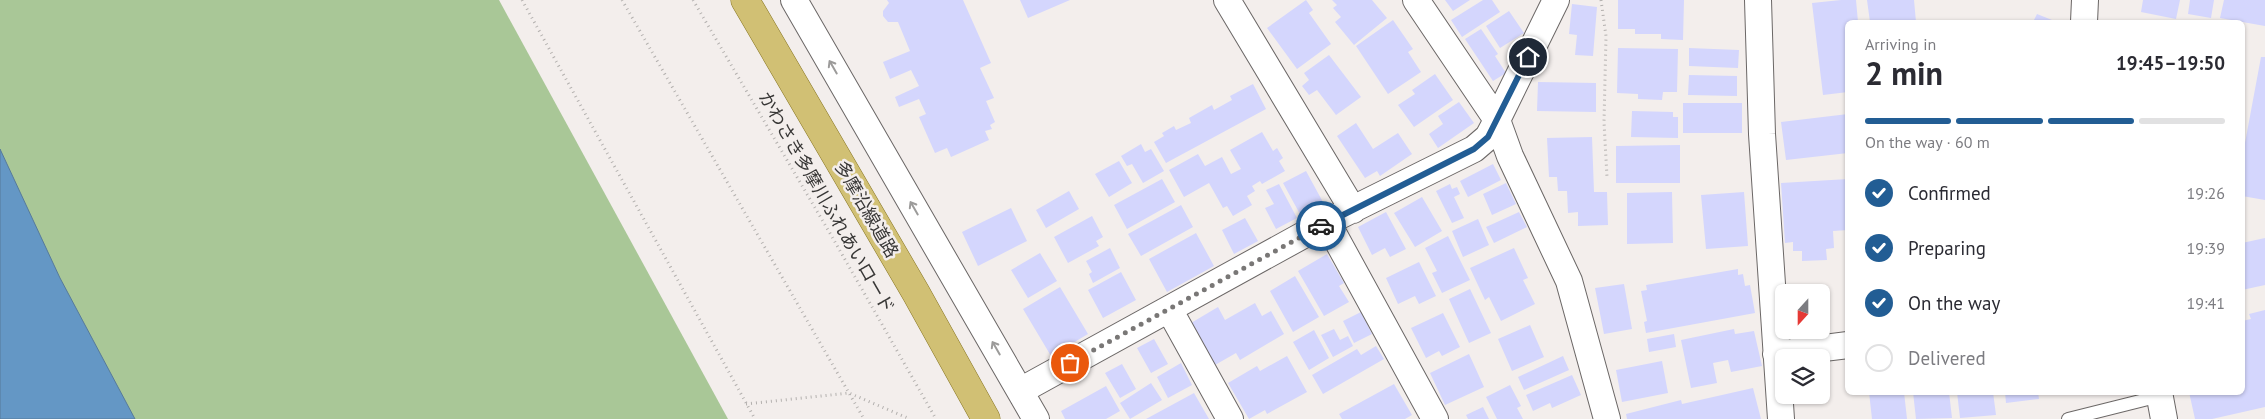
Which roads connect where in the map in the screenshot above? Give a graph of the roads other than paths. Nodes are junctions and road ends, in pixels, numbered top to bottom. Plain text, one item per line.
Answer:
1 (745, 0) edge
2 (794, 0) edge
3 (1227, 0) edge
4 (1416, 0) edge
5 (1556, 0) edge
6 (1758, 0) edge
7 (2085, 0) edge
8 (2084, 20) edge
9 (1498, 120) junction
10 (1353, 210) junction
11 (1327, 222) junction
12 (1169, 309) junction
13 (1845, 345) edge
14 (1776, 349) edge
15 (1816, 349) edge
16 (1020, 390) junction
17 (2161, 403) edge
18 (1780, 404) edge
19 (986, 419) edge
20 (1036, 419) edge
21 (1230, 419) edge
22 (1435, 419) edge
23 (1607, 419) edge
24 (1781, 419) edge
25 (2068, 419) edge

1 - 19 main road, 多摩沿線道路
16 -> 2 street
3 - 10 street
4 - 9 street
5 - 9 street
6 - 14 street
7 - 8 street
9 - 10 street
9 - 23 street
10 - 11 street
11 - 12 street
11 - 22 street
12 - 16 street
12 - 21 street
13 - 15 street
16 - 20 street
17 - 25 lane
18 - 24 street

